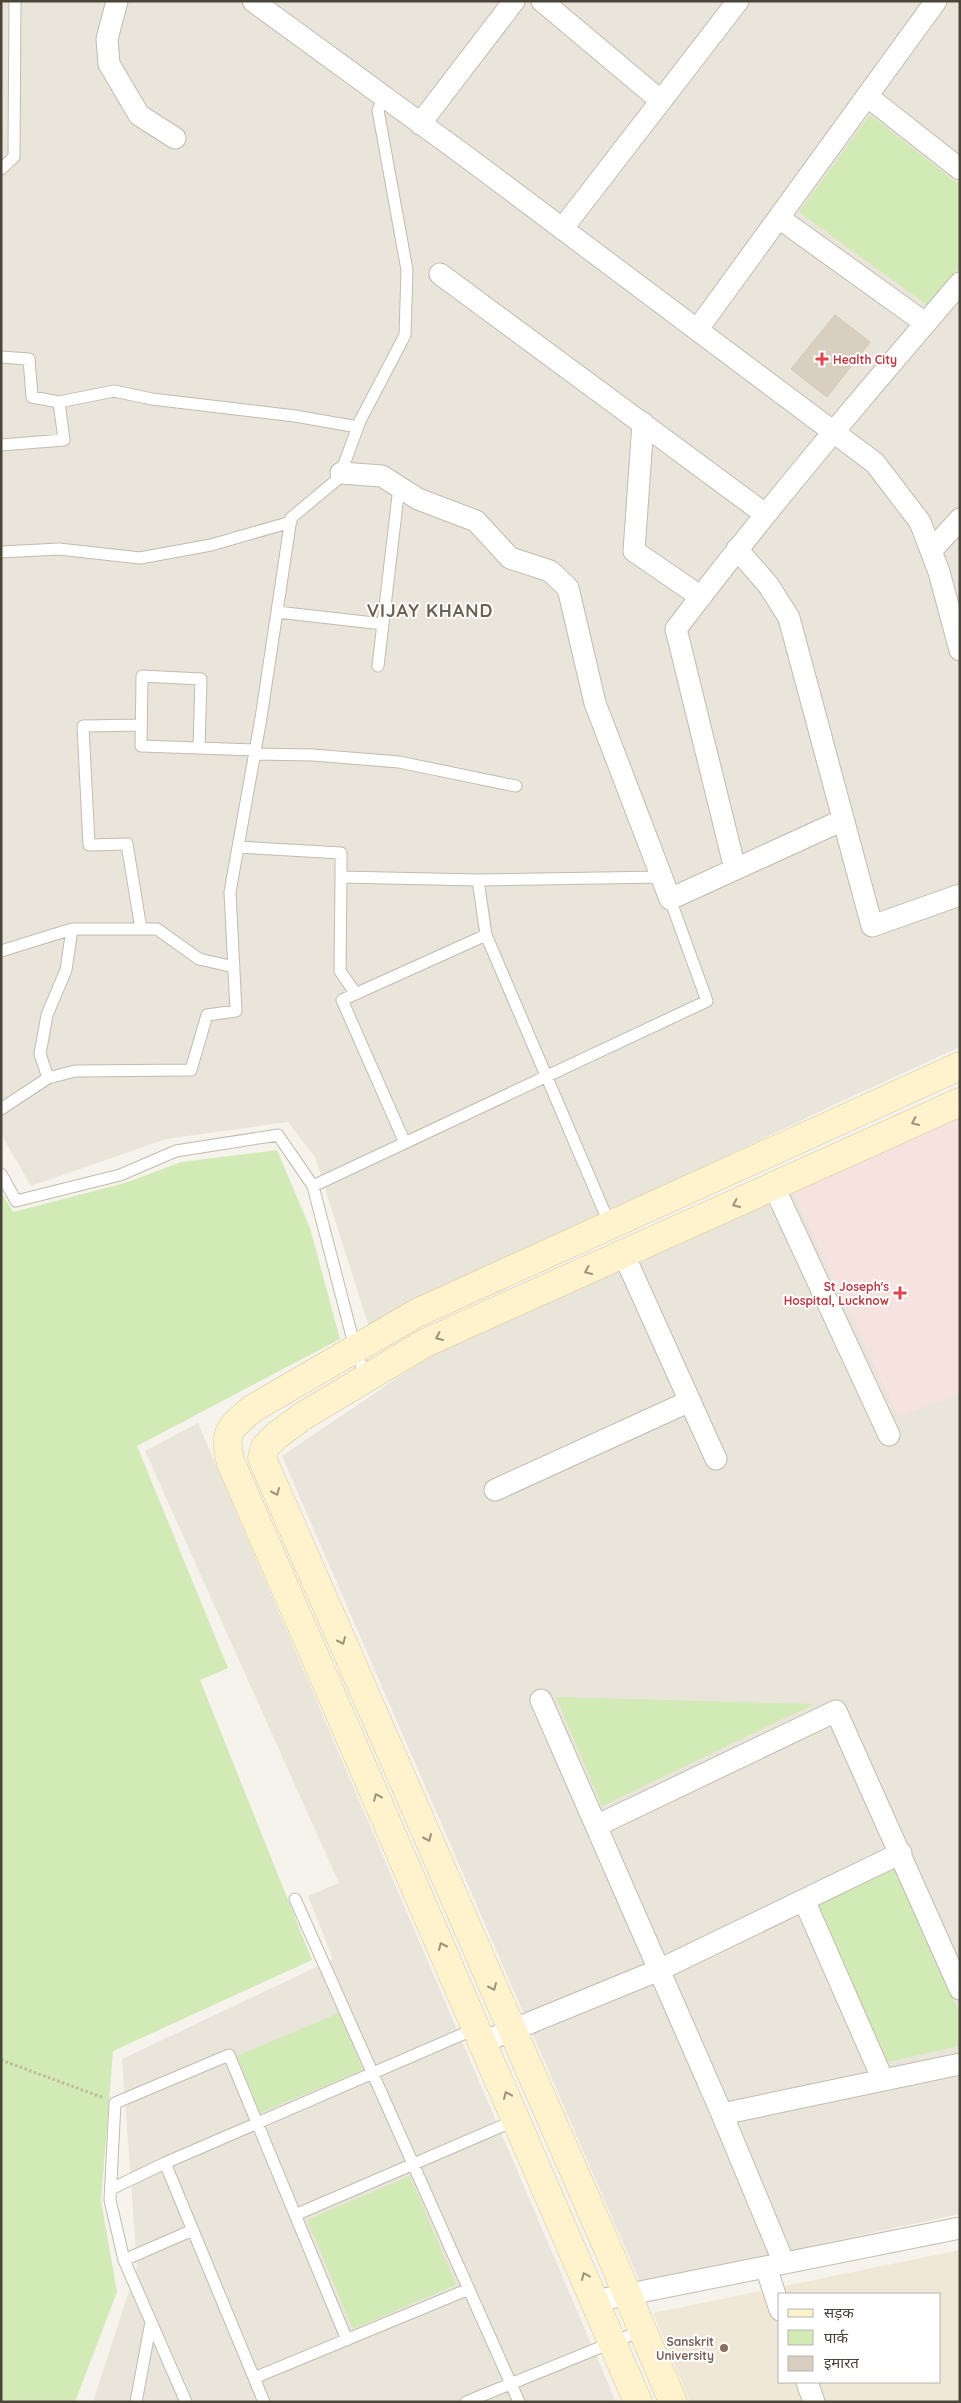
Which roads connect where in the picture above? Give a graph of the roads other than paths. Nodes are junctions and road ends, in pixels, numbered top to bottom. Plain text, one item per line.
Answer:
1 (15, 1) edge
2 (117, 1) edge
3 (253, 1) edge
4 (514, 1) edge
5 (542, 1) edge
6 (738, 1) edge
7 (936, 1) edge
8 (867, 96) junction
9 (384, 97) junction
10 (661, 101) junction
11 (420, 124) junction
12 (174, 138) dead end
13 (1, 168) edge
14 (960, 169) edge
15 (778, 218) junction
16 (562, 229) junction
17 (440, 274) dead end
18 (960, 283) edge
19 (925, 323) junction
20 (697, 330) junction
21 (1, 357) edge
22 (59, 402) junction
23 (643, 423) junction
24 (358, 427) junction
25 (833, 431) junction
26 (1, 445) edge
27 (340, 473) junction
28 (399, 487) junction
29 (765, 514) junction
30 (960, 519) edge
31 (291, 522) junction
32 (737, 549) junction
33 (931, 551) junction
34 (1, 552) edge
35 (701, 597) junction
36 (277, 612) junction
37 (383, 624) junction
38 (960, 650) edge
39 (378, 666) dead end
40 (141, 725) junction
41 (199, 748) junction
42 (255, 752) junction
43 (516, 786) dead end
44 (843, 820) junction
45 (238, 847) junction
46 (735, 869) junction
47 (341, 877) junction
48 (662, 877) junction
49 (478, 880) junction
50 (960, 894) edge
51 (670, 899) junction
52 (72, 929) junction
53 (141, 929) junction
54 (486, 935) junction
55 (1, 950) edge
56 (234, 967) junction
57 (356, 994) junction
58 (960, 1066) edge
59 (546, 1076) junction
60 (48, 1078) junction
61 (960, 1102) edge
62 (1, 1109) edge
63 (405, 1143) junction
64 (1, 1174) edge
65 (313, 1186) junction
66 (774, 1187) junction
67 (610, 1225) junction
68 (624, 1255) junction
69 (355, 1348) junction
70 (366, 1379) junction
71 (690, 1401) junction
72 (889, 1435) dead end
73 (716, 1459) dead end
74 (495, 1490) dead end
75 (540, 1700) dead end
76 (596, 1826) junction
77 (901, 1854) junction
78 (295, 1899) dead end
79 (804, 1900) junction
80 (659, 1970) junction
81 (960, 1989) edge
82 (512, 2030) junction
83 (480, 2035) junction
84 (960, 2064) edge
85 (373, 2073) junction
86 (883, 2080) junction
87 (722, 2114) junction
88 (517, 2119) junction
89 (257, 2123) junction
90 (165, 2162) junction
91 (414, 2164) junction
92 (111, 2189) junction
93 (295, 2215) junction
94 (960, 2228) edge
95 (193, 2230) junction
96 (124, 2260) junction
97 (775, 2265) junction
98 (469, 2289) junction
99 (778, 2293) edge
100 (628, 2294) junction
101 (595, 2301) junction
102 (151, 2322) junction
103 (643, 2330) junction
104 (347, 2340) junction
105 (613, 2342) junction
106 (254, 2378) junction
107 (807, 2383) edge
108 (511, 2384) junction
109 (136, 2402) edge
110 (186, 2402) edge
111 (264, 2402) edge
112 (466, 2402) edge
113 (519, 2402) edge
114 (638, 2402) edge
115 (673, 2402) edge
116 (814, 2402) edge

1 - 13 lane
2 - 12 street
3 - 9 street
4 - 11 street
5 - 10 street
6 - 10 street
7 - 8 street
8 - 14 street
8 - 15 street
9 - 11 street
9 - 24 lane
10 - 16 street
11 - 16 street
15 - 19 street
15 - 20 street
16 - 20 street
17 - 23 street
18 - 19 street
19 - 25 street
20 - 25 street
21 - 22 lane
22 - 24 lane
22 - 26 lane
23 - 29 street
23 - 35 street
24 - 27 lane
25 - 29 street
25 - 33 street
27 - 28 street
27 - 31 lane
28 - 37 lane
28 - 48 street
29 - 32 street
30 - 33 street
31 - 34 lane
31 - 36 lane
32 - 35 street
32 - 44 street
33 - 38 street
35 - 46 street
36 - 37 lane
36 - 42 lane
37 - 39 lane
40 - 41 lane
40 - 41 lane
40 - 53 lane
41 - 42 lane
42 - 43 lane
42 - 45 lane
44 - 46 street
44 - 50 street
45 - 47 lane
45 - 56 lane
46 - 51 street
47 - 49 lane
47 - 57 lane
48 - 49 lane
48 - 51 street
49 - 54 lane
51 - 59 lane
52 - 53 lane
52 - 55 lane
52 - 60 lane
53 - 56 lane
54 - 57 lane
54 - 59 lane
56 - 60 lane
57 - 63 lane
58 - 67 street
59 - 63 lane
59 - 67 lane
60 - 62 lane
61 -> 66 street
63 - 65 lane
64 - 65 lane
65 - 69 lane
66 -> 68 street
66 - 72 street
67 - 69 street
68 -> 70 street
68 - 71 street
69 - 70 lane
83 -> 69 street
70 -> 82 street
71 - 73 street
71 - 74 street
75 - 76 street
76 - 77 street
76 - 80 street
77 - 79 street
77 - 81 street
78 - 85 lane
79 - 80 street
79 - 86 street
80 - 82 street
80 - 87 street
82 - 83 street
82 - 100 street
83 - 85 lane
88 -> 83 street
84 - 86 street
85 - 89 lane
85 - 91 lane
86 - 87 street
87 - 97 street
88 - 91 lane
101 -> 88 street
89 - 90 lane
89 - 92 lane
89 - 93 lane
90 - 92 lane
90 - 95 lane
91 - 93 lane
91 - 98 lane
92 - 96 lane
93 - 104 lane
94 - 97 street
95 - 96 lane
95 - 106 lane
96 - 102 lane
97 - 99 street
97 - 100 street
98 - 104 lane
98 - 108 lane
100 - 101 street
100 - 103 street
101 - 105 street
102 - 109 lane
102 - 110 lane
103 - 105 lane
103 - 115 street
104 - 106 lane
105 - 108 lane
105 - 114 street
106 - 111 lane
107 - 116 street
108 - 112 lane
108 - 113 lane

